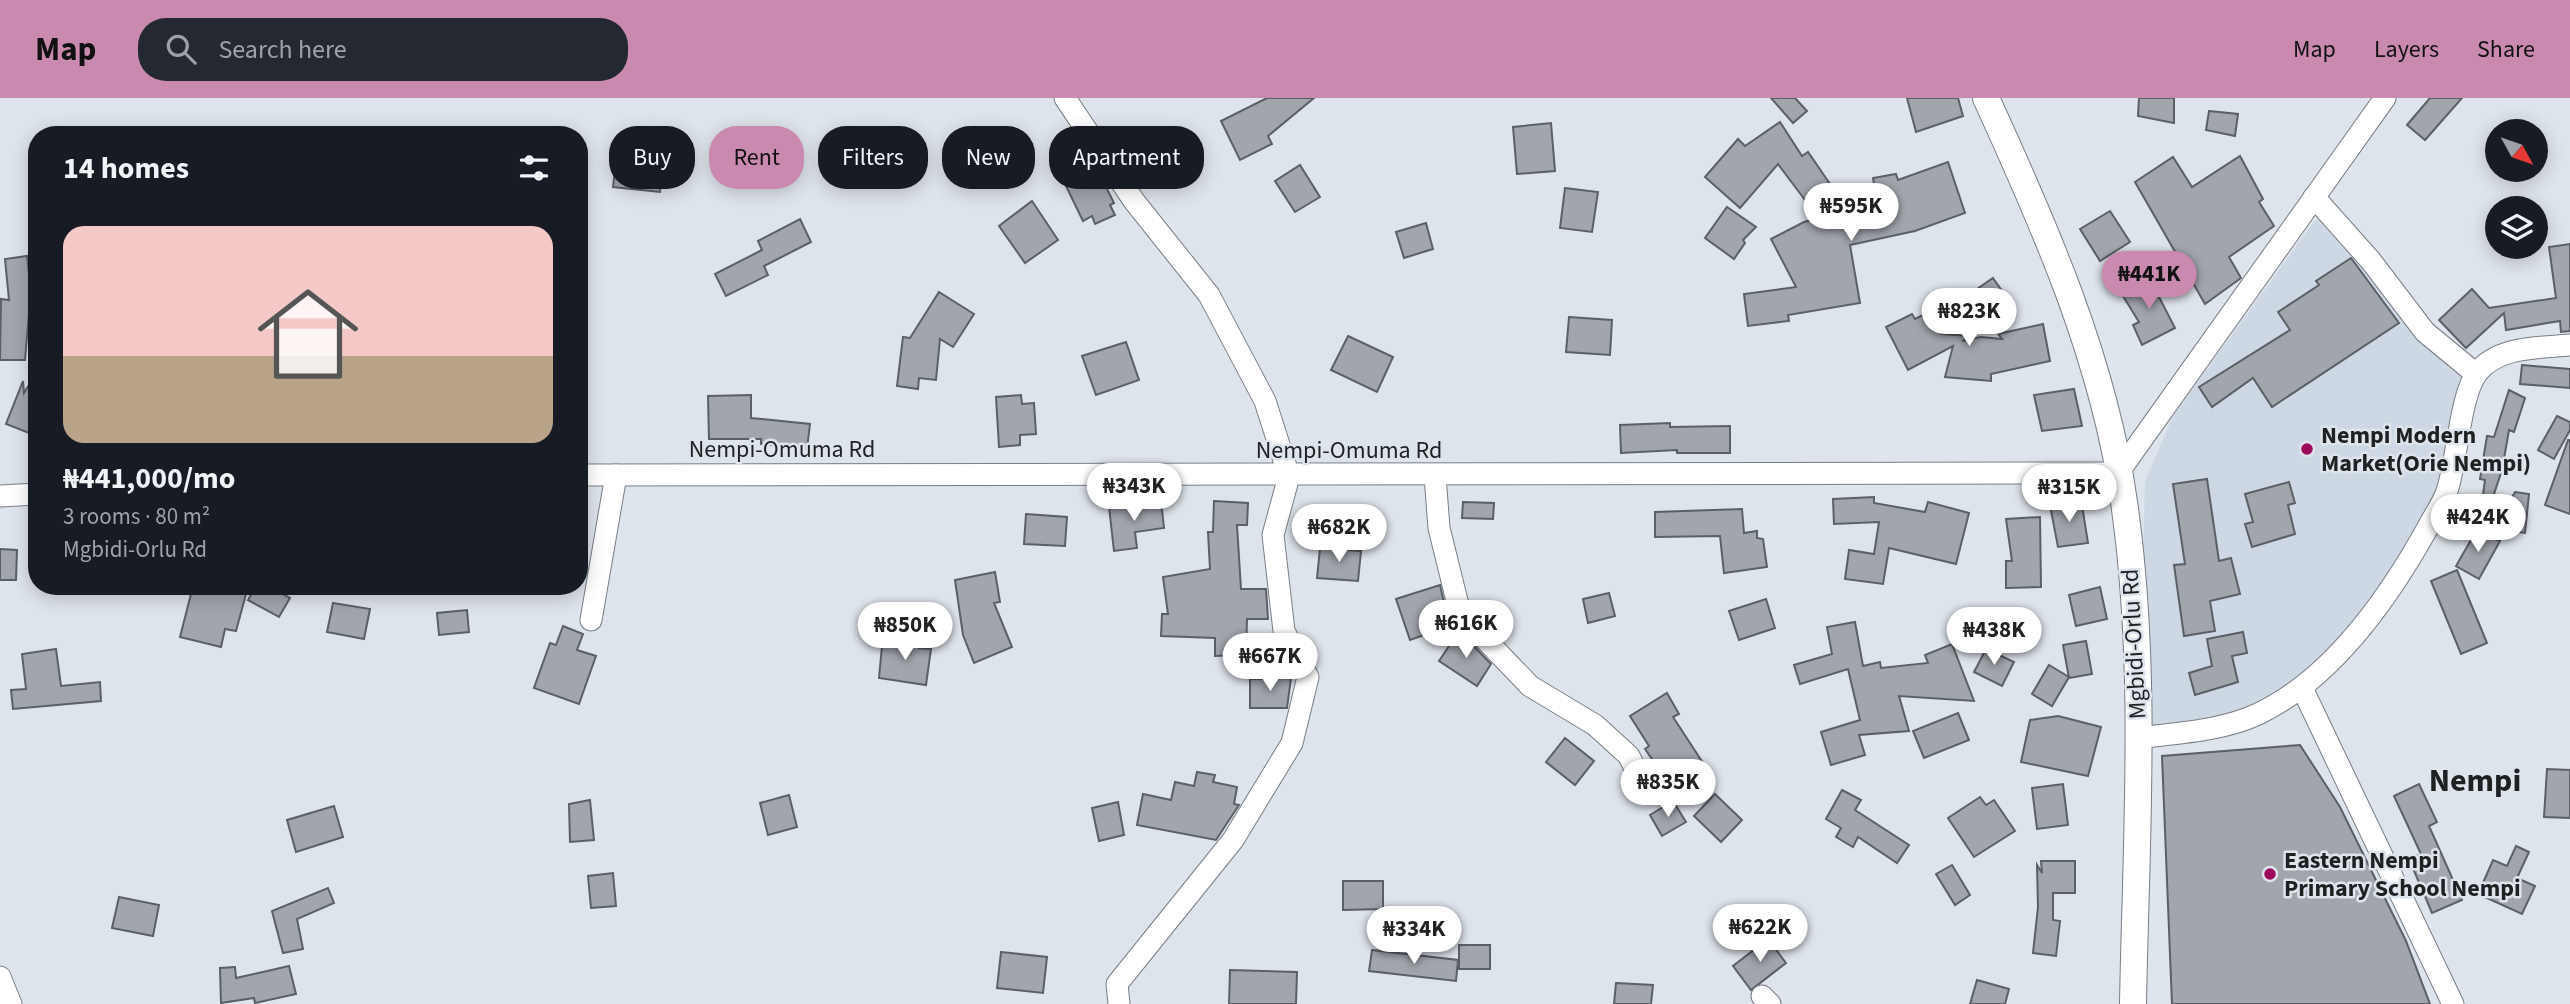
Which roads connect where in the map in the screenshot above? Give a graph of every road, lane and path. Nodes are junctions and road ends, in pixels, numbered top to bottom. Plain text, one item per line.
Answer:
1 (1065, 98) edge
2 (1986, 98) edge
3 (2385, 98) edge
4 (2314, 197) junction
5 (2570, 345) edge
6 (2476, 374) junction
7 (2118, 473) junction
8 (588, 475) edge
9 (616, 475) junction
10 (1289, 476) junction
11 (1435, 476) junction
12 (28, 494) edge
13 (0, 496) edge
14 (591, 620) dead end
15 (2302, 688) junction
16 (2138, 738) junction
17 (1647, 793) dead end
18 (0, 977) edge
19 (12, 1004) edge
20 (1119, 1004) edge
21 (2133, 1004) edge
22 (2453, 1004) edge

1 - 10 street
2 - 7 main road, Mgbidi-Orlu Rd
3 - 4 street
4 - 6 street
4 - 7 street
5 - 6 street
6 - 15 street
7 - 11 street, Nempi-Omuma Rd
7 - 16 main road, Mgbidi-Orlu Rd
8 - 9 street, Nempi-Omuma Rd
9 - 10 street, Nempi-Omuma Rd
9 - 14 street
10 - 11 street, Nempi-Omuma Rd
10 - 20 street
11 - 17 street
12 - 13 street
15 - 16 street
15 - 22 street
16 - 21 main road, Mgbidi-Orlu Rd
18 - 19 street

